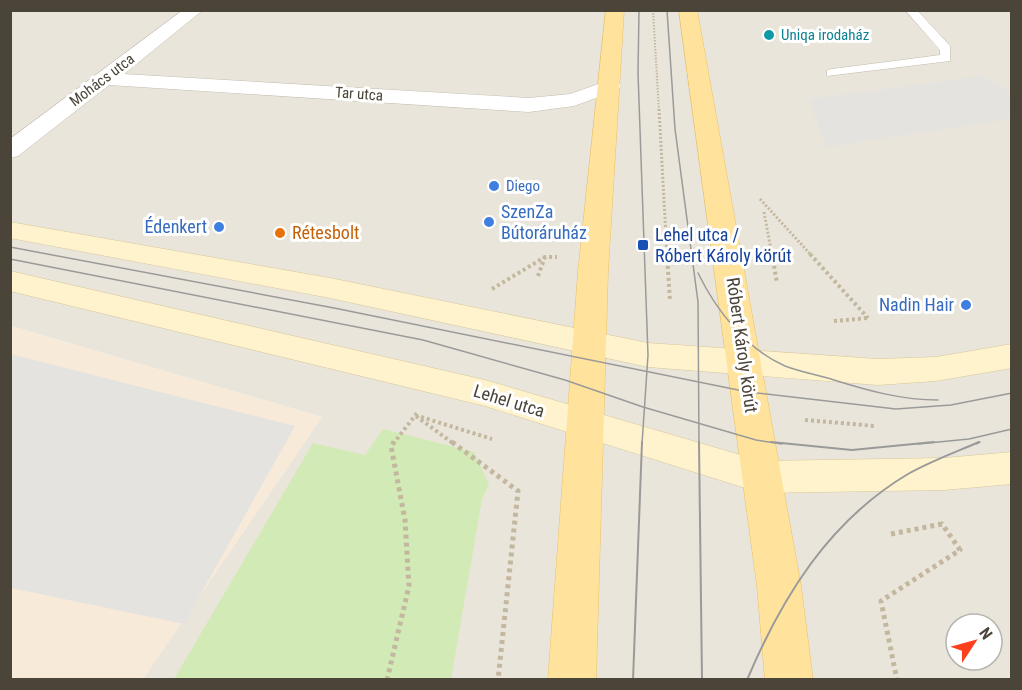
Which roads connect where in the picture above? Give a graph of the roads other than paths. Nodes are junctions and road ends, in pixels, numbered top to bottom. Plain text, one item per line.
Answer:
1 (195, 10) edge
2 (615, 10) edge
3 (688, 10) edge
4 (909, 10) edge
5 (832, 73) dead end
6 (104, 78) junction
7 (611, 86) junction
8 (10, 151) edge
9 (10, 230) edge
10 (10, 281) edge
11 (591, 343) junction
12 (1011, 356) edge
13 (747, 364) junction
14 (584, 424) junction
15 (1011, 468) edge
16 (761, 477) junction
17 (572, 680) edge
18 (789, 680) edge

1 - 6 street, Mohács utca
2 - 7 main road
3 - 13 main road, Róbert Károly körút
4 - 5 lane
6 - 7 street, Tar utca
6 - 8 street, Mohács utca
7 - 11 main road
9 - 11 main road
10 - 14 main road, Lehel utca
11 - 13 main road
11 - 14 main road
12 - 13 main road
13 - 16 main road, Róbert Károly körút
14 - 16 main road, Lehel utca
14 - 17 main road
15 - 16 main road, Lehel utca
16 - 18 main road, Róbert Károly körút

